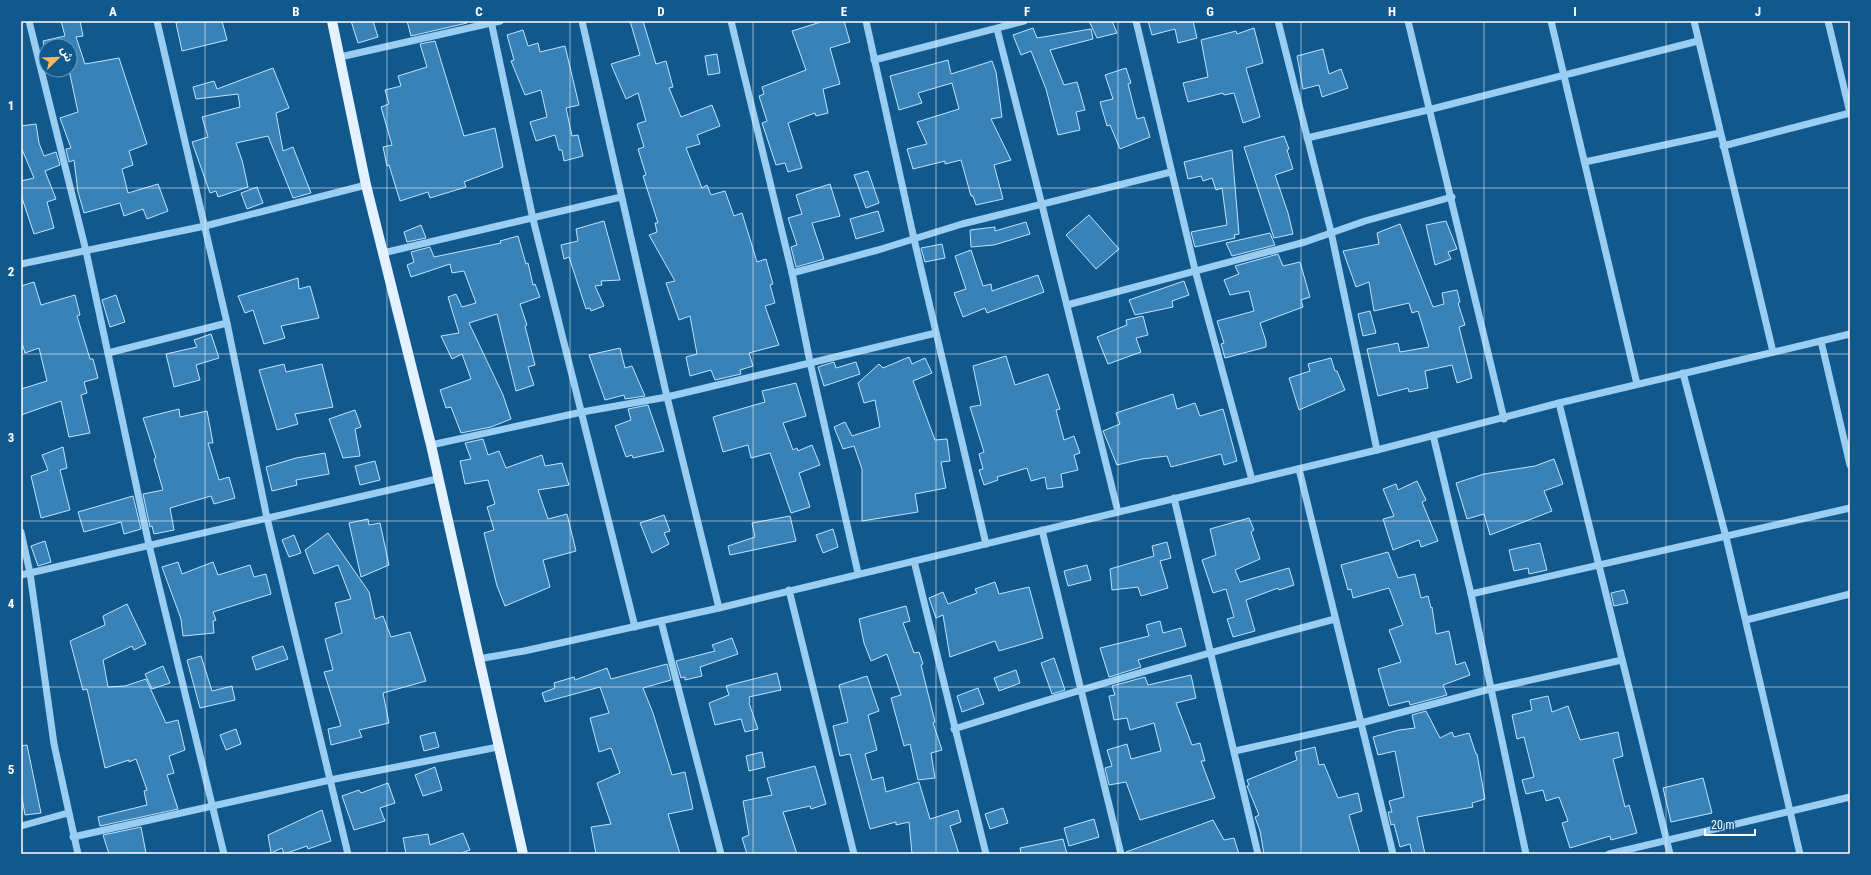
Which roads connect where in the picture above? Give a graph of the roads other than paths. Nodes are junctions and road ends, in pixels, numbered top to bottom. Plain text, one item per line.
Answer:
1 (29, 21) edge
2 (157, 21) edge
3 (332, 21) edge
4 (500, 21) edge
5 (582, 21) edge
6 (731, 21) edge
7 (866, 21) edge
8 (1024, 21) edge
9 (1136, 21) edge
10 (1278, 21) edge
11 (1408, 21) edge
12 (1551, 21) edge
13 (1694, 21) edge
14 (1828, 21) edge
15 (491, 22) edge
16 (997, 29) junction
17 (1698, 41) junction
18 (340, 57) junction
19 (874, 60) junction
20 (1564, 76) junction
21 (1428, 110) junction
22 (1720, 133) junction
23 (1307, 138) junction
24 (1723, 146) junction
25 (1585, 162) junction
26 (1171, 172) junction
27 (366, 184) junction
28 (621, 197) junction
29 (1452, 197) junction
30 (1042, 205) junction
31 (533, 219) junction
32 (205, 226) junction
33 (1331, 232) junction
34 (914, 239) junction
35 (86, 250) junction
36 (383, 253) junction
37 (21, 264) edge
38 (1195, 270) junction
39 (792, 273) junction
40 (1067, 305) junction
41 (227, 323) junction
42 (936, 333) junction
43 (1850, 334) edge
44 (1821, 341) junction
45 (1774, 352) junction
46 (108, 353) junction
47 (810, 362) junction
48 (1683, 373) junction
49 (1637, 384) junction
50 (667, 397) junction
51 (1559, 403) junction
52 (582, 412) junction
53 (1504, 419) junction
54 (1433, 435) junction
55 (431, 445) junction
56 (1377, 450) junction
57 (1850, 465) edge
58 (1299, 469) junction
59 (437, 479) junction
60 (1252, 480) junction
61 (1174, 498) junction
62 (1850, 508) edge
63 (1118, 512) junction
64 (267, 518) junction
65 (1042, 530) junction
66 (21, 532) edge
67 (1726, 537) junction
68 (986, 544) junction
69 (149, 545) junction
70 (914, 561) junction
71 (1598, 565) junction
72 (30, 573) junction
73 (858, 573) junction
74 (21, 575) edge
75 (789, 590) junction
76 (1471, 594) junction
77 (1850, 594) edge
78 (719, 608) junction
79 (1335, 619) junction
80 (1746, 620) junction
81 (662, 621) junction
82 (635, 627) junction
83 (1211, 652) junction
84 (478, 659) junction
85 (1622, 660) junction
86 (1080, 689) junction
87 (1490, 689) junction
88 (1362, 723) junction
89 (954, 729) junction
90 (498, 747) junction
91 (1235, 751) junction
92 (330, 780) junction
93 (1850, 797) edge
94 (212, 805) junction
95 (1791, 812) junction
96 (68, 813) junction
97 (21, 826) edge
98 (73, 837) junction
99 (1666, 840) junction
100 (78, 854) edge
101 (224, 854) edge
102 (348, 854) edge
103 (523, 854) edge
104 (721, 854) edge
105 (854, 854) edge
106 (986, 854) edge
107 (1121, 854) edge
108 (1258, 854) edge
109 (1393, 854) edge
110 (1526, 854) edge
111 (1609, 854) edge
112 (1670, 854) edge
113 (1800, 854) edge

1 - 35 street
2 - 32 street
3 - 18 main road
4 - 15 street
5 - 28 street
6 - 39 street
7 - 19 street
8 - 16 street
9 - 26 street
10 - 23 street
11 - 21 street
12 - 20 street
13 - 17 street
14 - 24 street
15 - 18 street
15 - 31 street
16 - 19 street
16 - 30 street
17 - 20 street
17 - 22 street
18 - 27 main road
19 - 34 street
20 - 21 street
20 - 25 street
21 - 23 street
21 - 29 street
22 - 24 street
22 - 25 street
23 - 33 street
24 - 45 street
25 - 49 street
26 - 30 street
26 - 38 street
27 - 32 street
27 - 36 main road
28 - 31 street
28 - 50 street
29 - 33 street
29 - 53 street
30 - 34 street
30 - 40 street
31 - 36 street
31 - 52 street
32 - 35 street
32 - 41 street
33 - 38 street
33 - 56 street
34 - 39 street
34 - 42 street
35 - 37 street
35 - 46 street
36 - 55 main road
38 - 40 street
38 - 60 street
39 - 47 street
40 - 63 street
41 - 46 street
41 - 64 street
42 - 47 street
42 - 68 street
43 - 44 street
44 - 45 street
44 - 57 street
45 - 48 street
46 - 69 street
47 - 50 street
47 - 73 street
48 - 49 street
48 - 67 street
49 - 51 street
50 - 52 street
50 - 78 street
51 - 53 street
51 - 71 street
52 - 55 street
52 - 82 street
53 - 54 street
54 - 56 street
54 - 76 street
55 - 59 main road
56 - 58 street
58 - 60 street
58 - 79 street
59 - 64 street
59 - 84 main road
60 - 61 street
61 - 63 street
61 - 83 street
62 - 67 street
63 - 65 street
64 - 69 street
64 - 92 street
65 - 68 street
65 - 86 street
66 - 72 street
67 - 71 street
67 - 80 street
68 - 70 street
69 - 72 street
69 - 94 street
70 - 73 street
70 - 89 street
71 - 76 street
71 - 85 street
72 - 74 street
72 - 96 street
73 - 75 street
75 - 78 street
75 - 105 street
76 - 87 street
77 - 80 street
78 - 81 street
79 - 83 street
79 - 88 street
80 - 95 street
81 - 82 street
81 - 104 street
82 - 84 street
83 - 86 street
83 - 91 street
84 - 90 main road
85 - 87 street
85 - 99 street
86 - 89 street
86 - 107 street
87 - 88 street
87 - 110 street
88 - 91 street
88 - 109 street
89 - 106 street
90 - 92 street
90 - 103 main road
91 - 108 street
92 - 94 street
92 - 102 street
93 - 95 street
94 - 98 street
94 - 101 street
95 - 99 street
95 - 113 street
96 - 97 street
96 - 98 street
98 - 100 street
99 - 111 street
99 - 112 street

